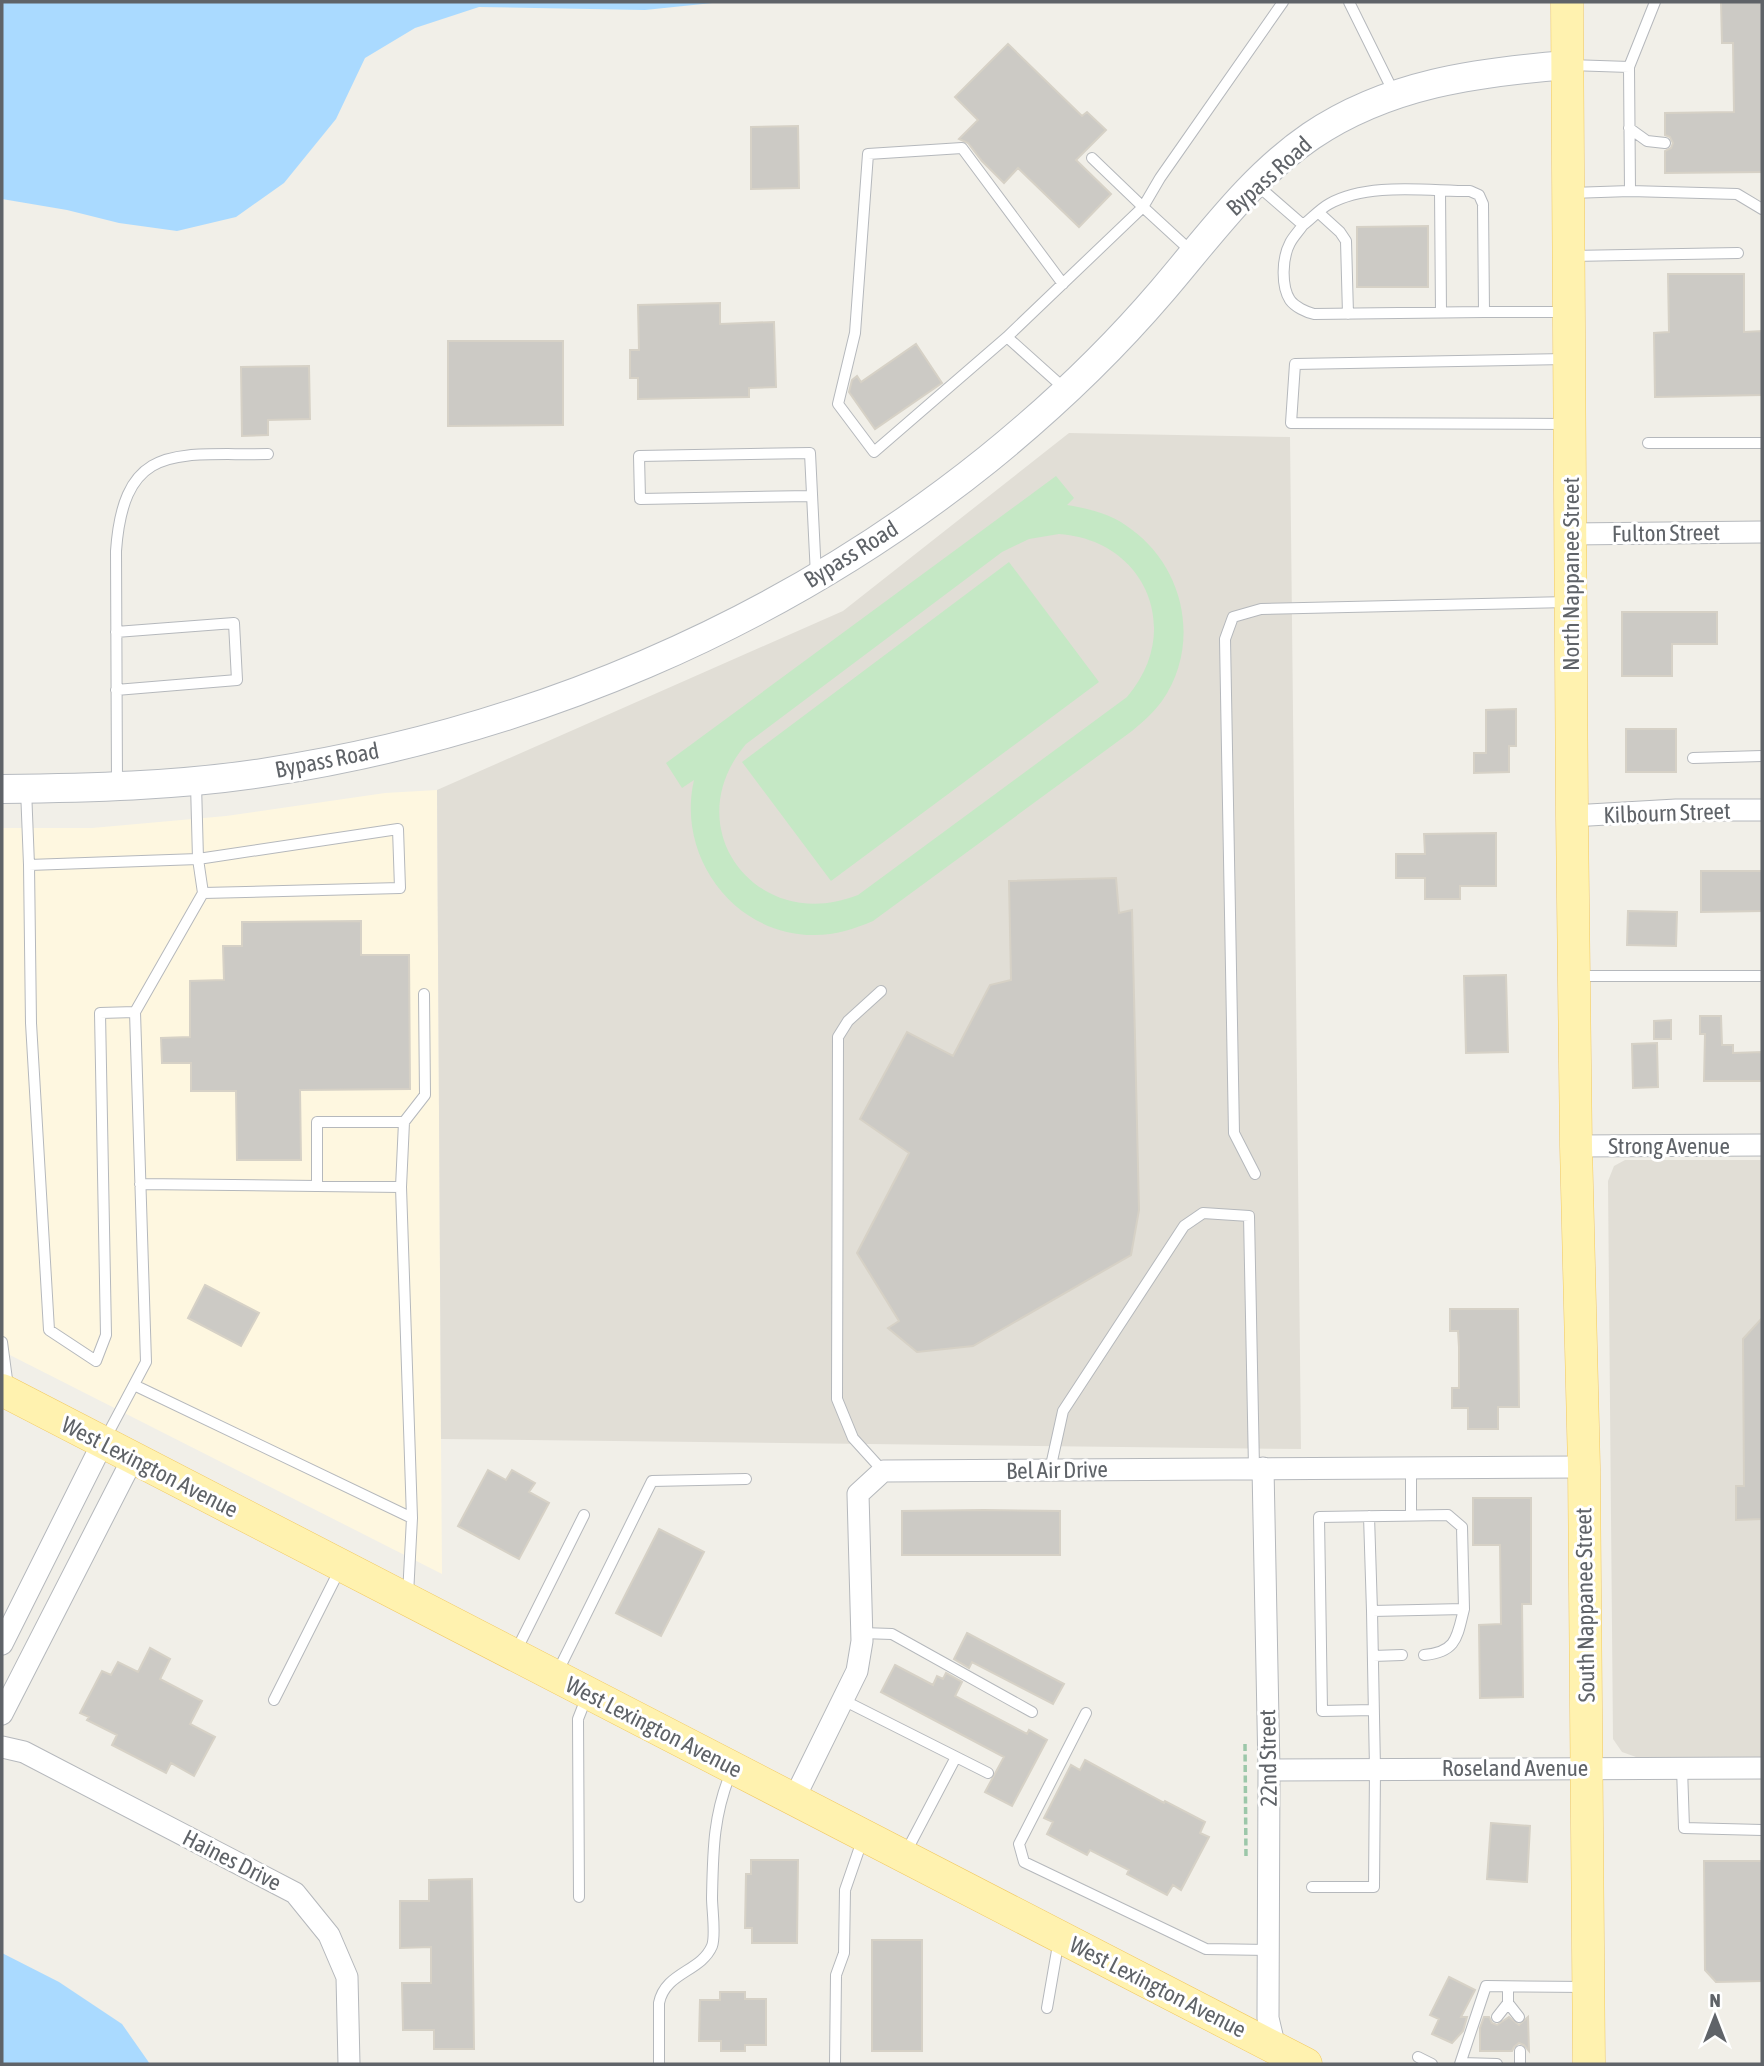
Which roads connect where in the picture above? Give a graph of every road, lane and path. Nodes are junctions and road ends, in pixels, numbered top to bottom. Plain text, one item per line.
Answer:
1 (1283, 2) edge
2 (1349, 2) edge
3 (1567, 2) edge
4 (1655, 2) edge
5 (1568, 65) junction
6 (1629, 67) junction
7 (1395, 96) junction
8 (1629, 128) junction
9 (1665, 143) dead end
10 (1092, 158) dead end
11 (1255, 183) junction
12 (1440, 191) junction
13 (1630, 191) junction
14 (1568, 192) junction
15 (1143, 207) junction
16 (1762, 209) edge
17 (1318, 212) junction
18 (1303, 225) junction
19 (1193, 253) junction
20 (1738, 253) dead end
21 (1569, 256) junction
22 (1063, 284) junction
23 (1441, 312) junction
24 (1484, 312) junction
25 (1569, 312) junction
26 (1349, 314) junction
27 (1007, 337) junction
28 (1569, 359) junction
29 (1067, 391) junction
30 (1570, 424) junction
31 (1647, 443) dead end
32 (1762, 443) edge
33 (268, 454) dead end
34 (811, 496) junction
35 (1762, 532) edge
36 (1570, 534) junction
37 (816, 577) junction
38 (1571, 602) junction
39 (116, 632) junction
40 (116, 690) junction
41 (1762, 756) edge
42 (1693, 758) dead end
43 (196, 781) junction
44 (117, 786) junction
45 (14, 789) edge
46 (1762, 810) edge
47 (1572, 817) junction
48 (198, 859) junction
49 (29, 865) junction
50 (203, 893) junction
51 (1575, 976) junction
52 (1762, 976) edge
53 (881, 991) dead end
54 (424, 994) dead end
55 (135, 1012) junction
56 (404, 1122) junction
57 (1762, 1145) edge
58 (1577, 1146) junction
59 (1255, 1174) dead end
60 (140, 1184) junction
61 (317, 1186) junction
62 (401, 1187) junction
63 (2, 1342) edge
64 (134, 1385) junction
65 (5, 1391) edge
66 (103, 1442) junction
67 (133, 1458) junction
68 (1584, 1467) junction
69 (1259, 1468) junction
70 (1411, 1468) junction
71 (1050, 1470) junction
72 (883, 1471) junction
73 (746, 1479) dead end
74 (584, 1515) dead end
75 (1411, 1515) junction
76 (1369, 1516) junction
77 (412, 1518) junction
78 (342, 1566) junction
79 (408, 1600) junction
80 (1464, 1609) junction
81 (1372, 1611) junction
82 (862, 1633) junction
83 (2, 1644) edge
84 (514, 1654) junction
85 (1402, 1655) dead end
86 (1424, 1655) dead end
87 (1373, 1656) junction
88 (556, 1676) junction
89 (588, 1693) junction
90 (274, 1700) dead end
91 (843, 1700) junction
92 (1374, 1710) junction
93 (1032, 1712) dead end
94 (1086, 1713) dead end
95 (2, 1714) edge
96 (2, 1747) edge
97 (956, 1757) junction
98 (733, 1768) junction
99 (1587, 1768) junction
100 (1682, 1768) junction
101 (1762, 1768) edge
102 (1375, 1769) junction
103 (1269, 1770) junction
104 (988, 1773) dead end
105 (794, 1799) junction
106 (1762, 1830) edge
107 (864, 1835) junction
108 (904, 1856) junction
109 (1312, 1887) dead end
110 (579, 1897) dead end
111 (1059, 1936) junction
112 (1268, 1950) junction
113 (1508, 1987) junction
114 (1588, 1987) junction
115 (1508, 2003) junction
116 (1047, 2008) dead end
117 (1497, 2017) dead end
118 (1519, 2017) dead end
119 (1498, 2051) dead end
120 (1520, 2051) dead end
121 (1272, 2052) junction
122 (1418, 2057) dead end
123 (1461, 2063) edge
124 (349, 2064) edge
125 (659, 2064) edge
126 (835, 2064) edge
127 (1306, 2064) edge
128 (1432, 2064) edge
129 (1497, 2064) edge
130 (1520, 2064) edge
131 (1589, 2064) edge

1 - 15 lane
2 - 7 lane
3 - 5 main road, North Nappanee Street
4 - 6 lane
5 - 6 lane
5 - 7 main road, Bypass Road
5 - 14 main road, North Nappanee Street
6 - 8 lane
7 - 11 main road, Bypass Road
8 - 9 lane
8 - 13 lane
10 - 15 lane
11 - 18 lane
11 - 19 main road, Bypass Road
12 - 17 lane
12 - 23 lane
12 - 24 lane
13 - 14 lane
13 - 16 lane
14 - 21 main road, North Nappanee Street
15 - 19 lane
15 - 22 lane
17 - 18 lane
17 - 26 lane
18 - 26 lane
19 - 29 main road, Bypass Road
20 - 21 lane
21 - 25 main road, North Nappanee Street
22 - 27 lane
22 - 27 lane
23 - 24 lane
23 - 26 lane
24 - 25 lane
25 - 28 main road, North Nappanee Street
27 - 29 lane
28 - 30 main road, North Nappanee Street
28 - 30 lane
29 - 37 main road, Bypass Road
30 - 36 main road, North Nappanee Street
31 - 32 lane
33 - 39 lane
34 - 34 lane
34 - 37 lane
35 - 36 street, Fulton Street
36 - 38 main road, North Nappanee Street
37 - 43 main road, Bypass Road
38 - 47 main road, North Nappanee Street
38 - 59 lane
39 - 40 lane
39 - 40 lane
40 - 44 lane
41 - 42 lane
43 - 44 main road, Bypass Road
43 - 48 lane
44 - 45 main road, Bypass Road
45 - 49 lane
46 - 47 street, Kilbourn Street
47 - 51 main road, North Nappanee Street
48 - 49 lane
48 - 50 lane
48 - 50 lane
49 - 55 lane
50 - 55 lane
51 - 52 lane
51 - 58 main road, North Nappanee Street
53 - 72 lane
54 - 56 lane
55 - 60 lane
56 - 61 lane
56 - 62 lane
57 - 58 street, Strong Avenue
58 - 68 main road, South Nappanee Street
60 - 61 lane
60 - 64 lane
61 - 62 lane
62 - 77 lane
63 - 65 lane
64 - 66 lane
64 - 77 lane
65 - 66 main road, West Lexington Avenue
66 - 67 main road, West Lexington Avenue
66 - 83 street
67 - 78 main road, West Lexington Avenue
67 - 95 street
68 - 70 street, Bel Air Drive
68 - 99 main road, South Nappanee Street
69 - 70 street, Bel Air Drive
69 - 71 street, Bel Air Drive
69 - 71 lane
69 - 103 street, 22nd Street
70 - 75 lane
71 - 72 street, Bel Air Drive
72 - 82 street
73 - 88 lane
74 - 84 lane
75 - 76 lane
75 - 80 lane
76 - 81 lane
76 - 92 lane
77 - 79 lane
78 - 79 main road, West Lexington Avenue
78 - 90 lane
79 - 84 main road, West Lexington Avenue
80 - 81 lane
80 - 86 lane
81 - 87 lane
82 - 91 street
82 - 93 lane
84 - 88 main road, West Lexington Avenue
85 - 87 lane
87 - 92 lane
88 - 89 main road, West Lexington Avenue
89 - 98 main road, West Lexington Avenue
89 - 110 lane
91 - 97 lane
91 - 105 street
92 - 102 lane
94 - 112 lane
96 - 124 street, Haines Drive
97 - 104 lane
97 - 108 lane
98 - 105 main road, West Lexington Avenue
98 - 125 lane
99 - 100 street, Roseland Avenue
99 - 102 street, Roseland Avenue
99 - 114 main road, South Nappanee Street
100 - 101 street, Roseland Avenue
100 - 106 lane
102 - 103 street, Roseland Avenue
102 - 109 lane
103 - 112 street, 22nd Street
105 - 107 main road, West Lexington Avenue
107 - 108 main road, West Lexington Avenue
107 - 126 lane
108 - 111 main road, West Lexington Avenue
111 - 116 lane
111 - 121 main road, West Lexington Avenue
112 - 121 street, 22nd Street
113 - 114 lane
113 - 115 lane
113 - 123 lane
114 - 131 main road, South Nappanee Street
115 - 117 lane
115 - 118 lane
119 - 129 lane
120 - 130 lane
121 - 127 main road, West Lexington Avenue
122 - 128 lane
123 - 129 lane

